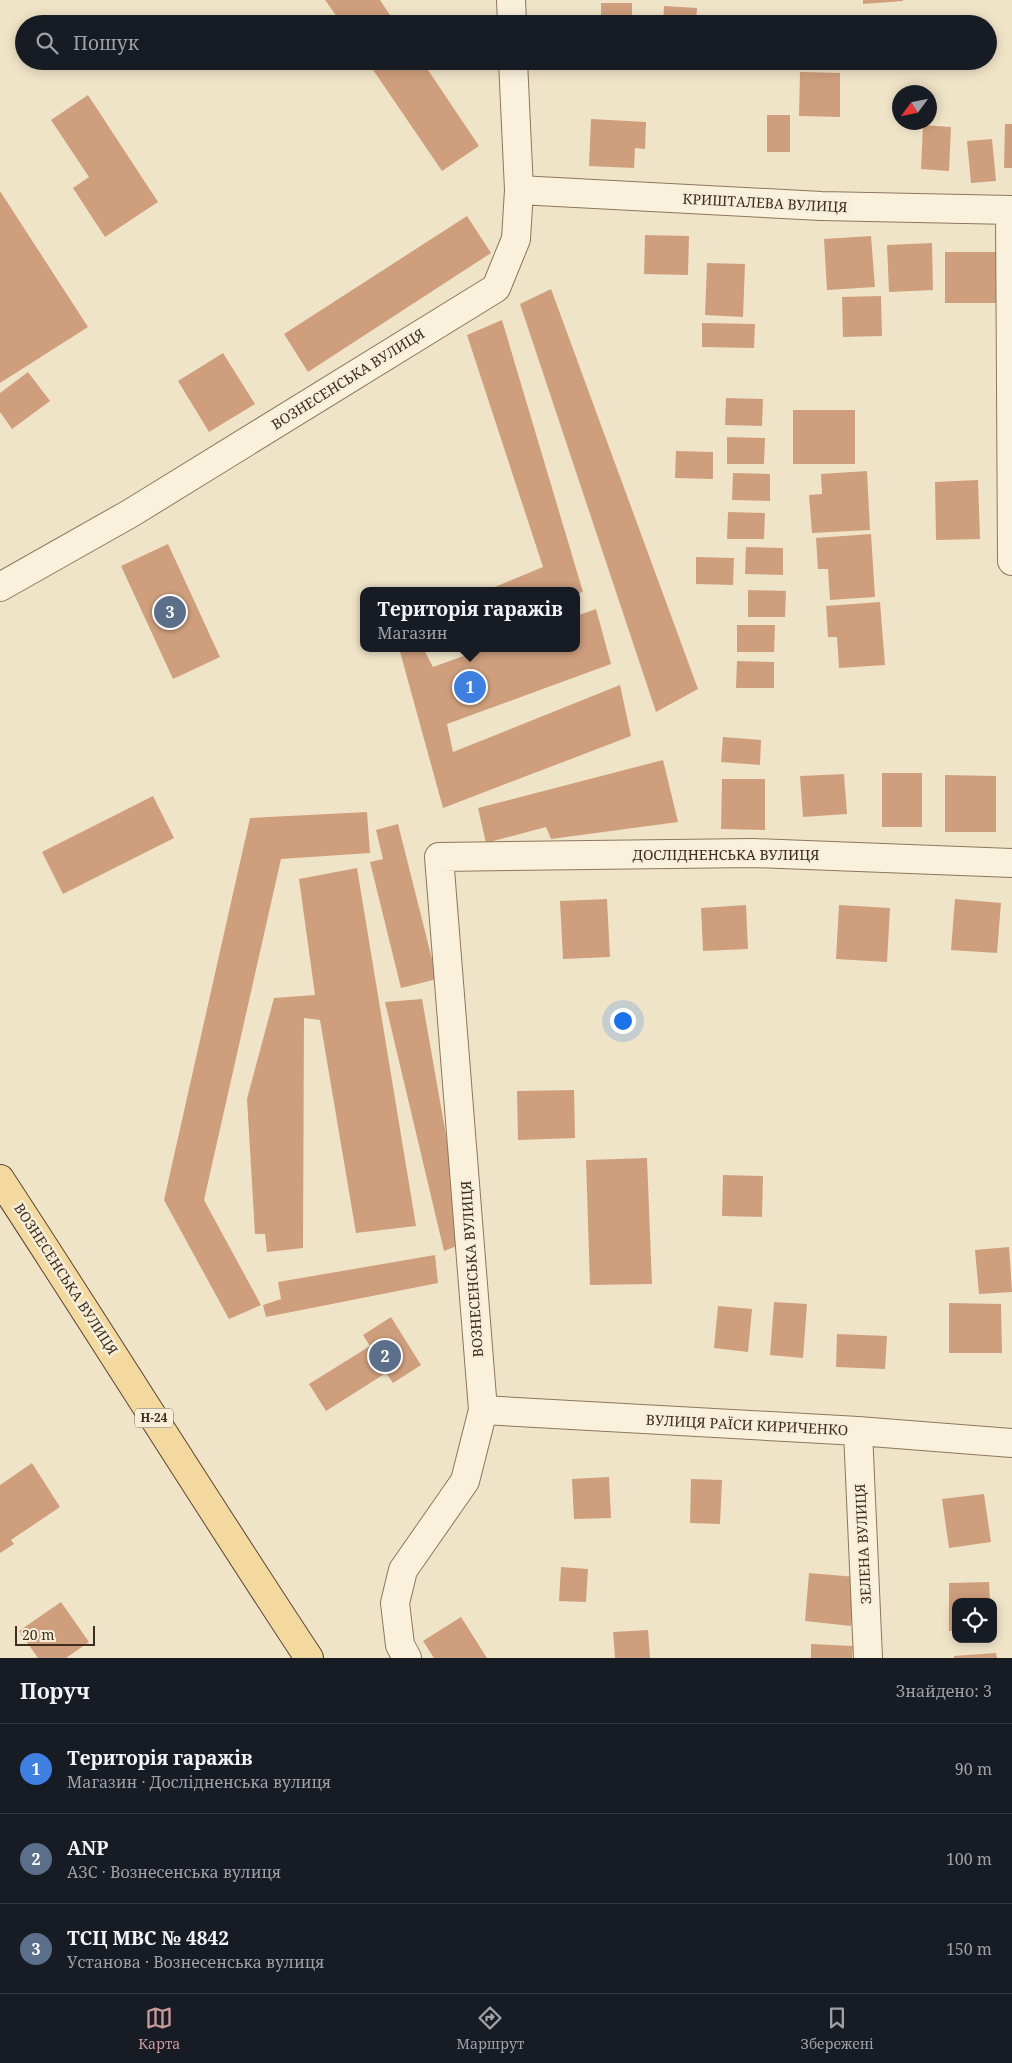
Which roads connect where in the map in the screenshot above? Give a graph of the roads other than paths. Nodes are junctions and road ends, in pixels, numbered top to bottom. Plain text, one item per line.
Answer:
1 (510, 0) edge
2 (511, 15) edge
3 (513, 70) edge
4 (519, 190) junction
5 (1011, 210) edge
6 (1012, 561) edge
7 (0, 586) edge
8 (439, 857) joint
9 (1012, 863) edge
10 (0, 1178) edge
11 (483, 1410) junction
12 (858, 1431) junction
13 (1012, 1443) edge
14 (309, 1658) edge
15 (407, 1658) edge
16 (868, 1658) edge

1 - 2 street
3 - 4 street, ВОЗНЕСЕНСЬКА ВУЛИЦЯ
4 - 5 street, КРИШТАЛЕВА ВУЛИЦЯ
4 - 7 street, ВОЗНЕСЕНСЬКА ВУЛИЦЯ
5 - 6 street
8 - 9 street, ДОСЛІДНЕНСЬКА ВУЛИЦЯ
8 - 11 street, ВОЗНЕСЕНСЬКА ВУЛИЦЯ
10 - 14 main road, ВОЗНЕСЕНСЬКА ВУЛИЦЯ / Н-24
11 - 12 street, ВУЛИЦЯ РАЇСИ КИРИЧЕНКО
11 - 15 street, ВОЗНЕСЕНСЬКА ВУЛИЦЯ
12 - 13 street, ВУЛИЦЯ РАЇСИ КИРИЧЕНКО
12 - 16 street, ЗЕЛЕНА ВУЛИЦЯ

